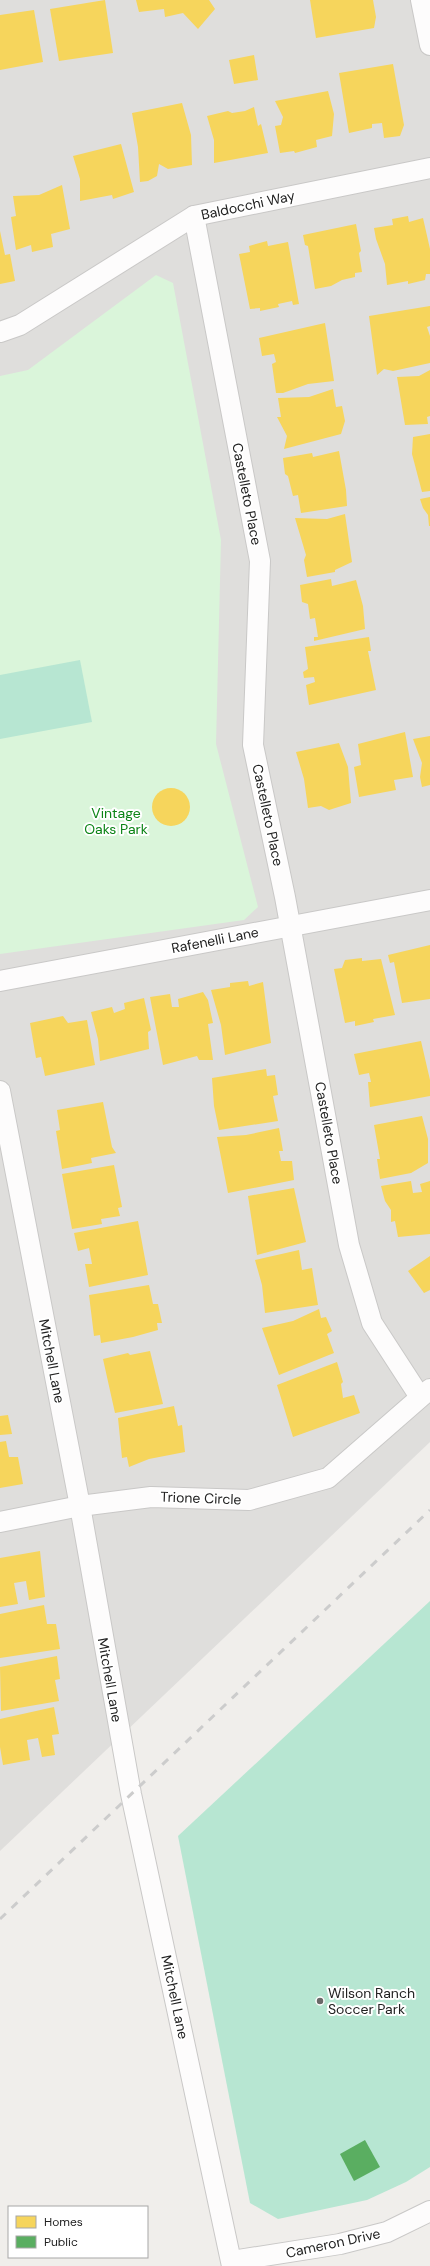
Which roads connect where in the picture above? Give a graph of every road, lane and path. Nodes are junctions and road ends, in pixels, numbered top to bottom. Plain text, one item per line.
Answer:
1 (421, 0) edge
2 (430, 45) edge
3 (430, 168) edge
4 (194, 216) junction
5 (0, 332) edge
6 (430, 900) edge
7 (291, 926) junction
8 (0, 981) edge
9 (0, 1091) edge
10 (425, 1393) edge
11 (80, 1506) junction
12 (0, 1522) edge
13 (430, 2211) edge
14 (232, 2264) edge

1 - 2 street
3 - 4 street, Baldocchi Way
4 - 5 street, Baldocchi Way
4 - 7 street, Castelleto Place
6 - 7 street, Rafenelli Lane
7 - 8 street, Rafenelli Lane
7 - 10 street, Castelleto Place
9 - 11 street, Mitchell Lane
10 - 11 street, Trione Circle
11 - 12 street, Trione Circle
11 - 14 street, Mitchell Lane
13 - 14 street, Cameron Drive

